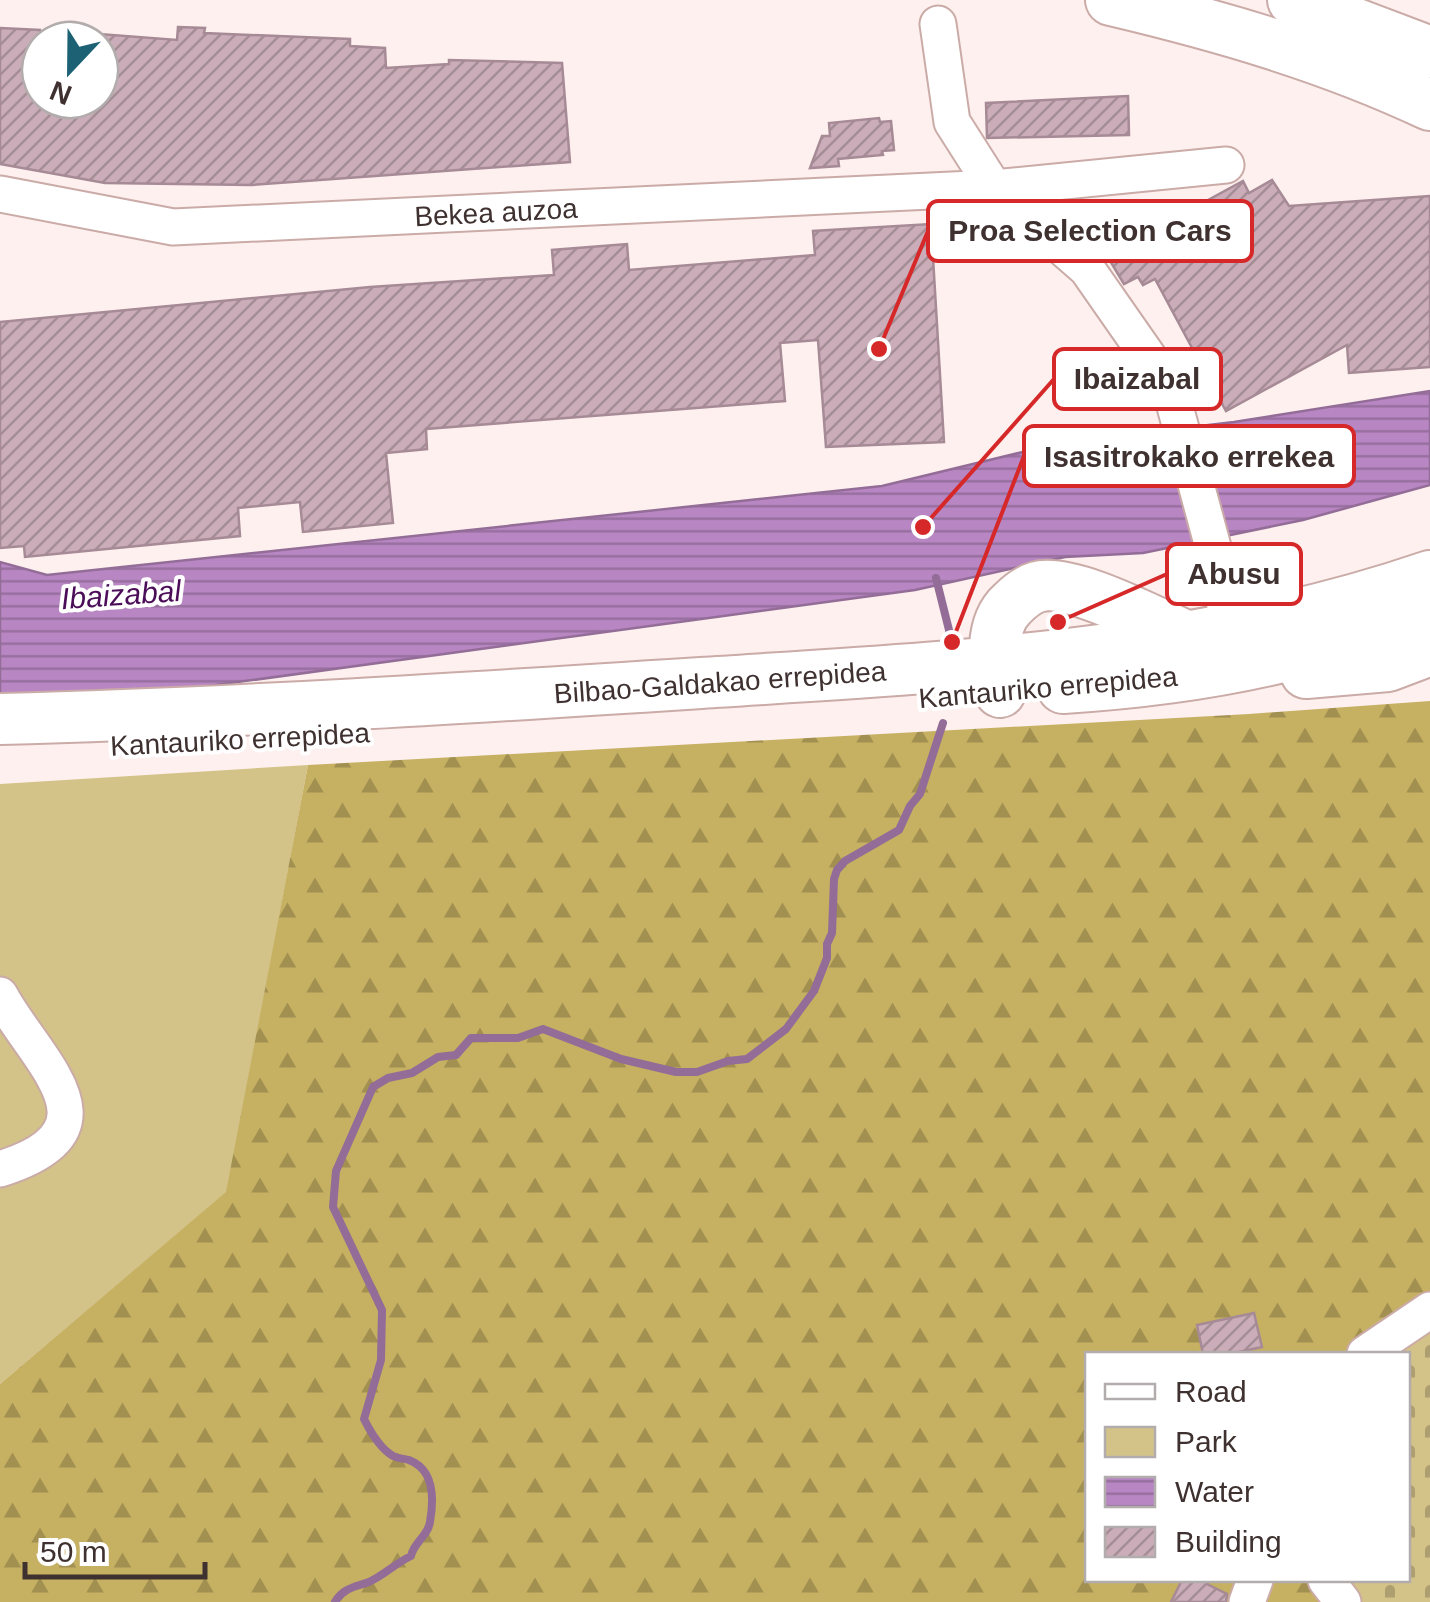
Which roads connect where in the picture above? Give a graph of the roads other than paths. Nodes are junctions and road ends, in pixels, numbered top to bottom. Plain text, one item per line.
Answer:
1 (1111, 0) edge
2 (1293, 0) edge
3 (938, 24) dead end
4 (1430, 52) edge
5 (1430, 106) edge
6 (1226, 165) dead end
7 (994, 188) junction
8 (0, 194) edge
9 (1429, 589) edge
10 (1210, 646) junction
11 (1416, 659) edge
12 (998, 678) junction
13 (0, 719) edge
14 (0, 750) edge
15 (0, 995) edge
16 (0, 1169) edge
17 (1430, 1310) edge
18 (1368, 1352) edge
19 (1328, 1582) edge
20 (1344, 1602) edge

1 - 5 highway
2 - 4 highway
3 - 7 street
6 - 7 street, Bekea auzoa
7 - 8 street, Bekea auzoa
7 - 10 street
9 - 10 highway, Kantauriko errepidea
10 - 11 highway
10 - 12 highway, Kantauriko errepidea
10 - 12 highway
12 - 13 highway, Bilbao-Galdakao errepidea
12 - 14 highway, Kantauriko errepidea
15 - 16 street
17 - 18 street
19 - 20 street

